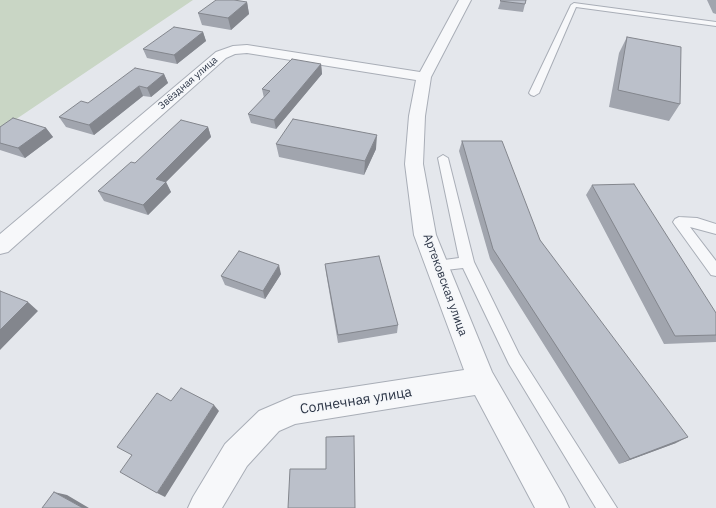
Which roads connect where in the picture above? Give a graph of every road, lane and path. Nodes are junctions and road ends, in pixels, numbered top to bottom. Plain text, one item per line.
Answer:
1 (464, 0) edge
2 (716, 24) edge
3 (424, 76) junction
4 (534, 93) dead end
5 (443, 158) dead end
6 (716, 229) edge
7 (0, 246) edge
8 (467, 262) junction
9 (437, 266) junction
10 (716, 271) edge
11 (482, 381) junction
12 (204, 508) edge
13 (553, 508) edge
14 (607, 508) edge

1 - 3 street, Артековская улица
2 - 4 lane
3 - 7 street, Звёздная улица
3 - 9 street, Артековская улица
5 - 8 lane
6 - 10 lane
8 - 9 lane
8 - 14 lane
9 - 11 street, Артековская улица
11 - 12 street, Солнечная улица
11 - 13 street, Артековская улица

